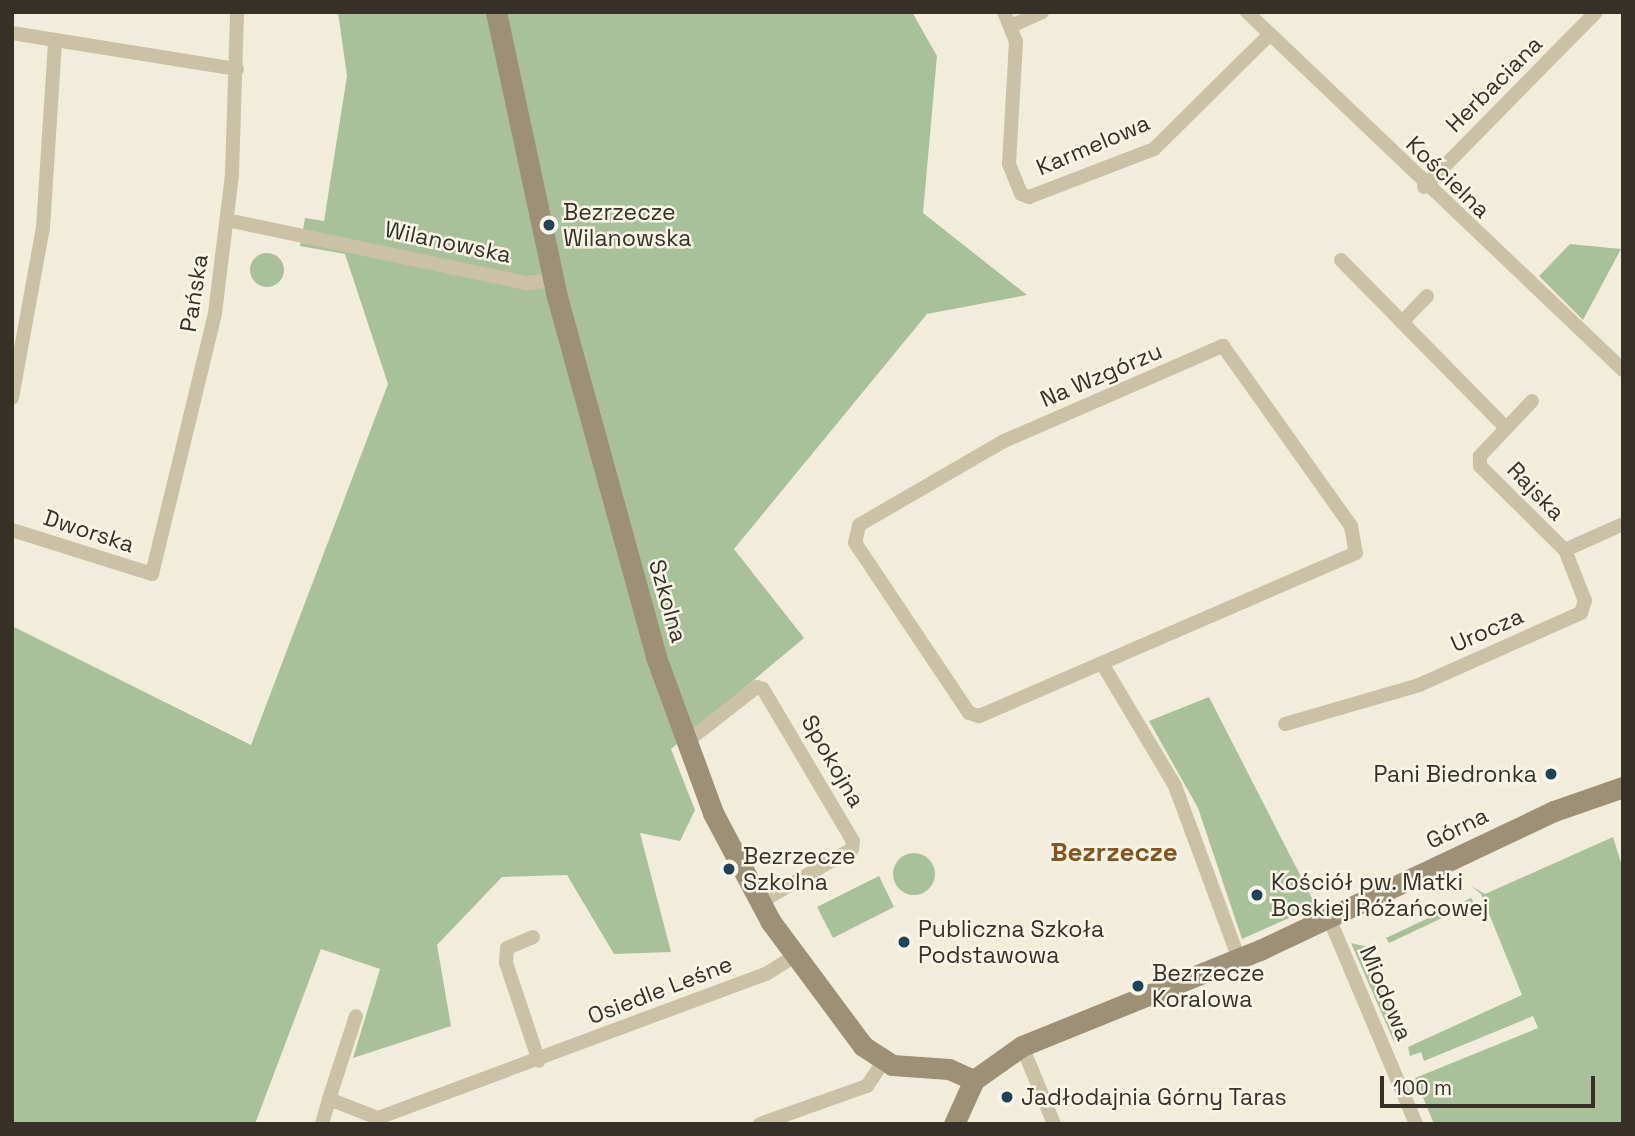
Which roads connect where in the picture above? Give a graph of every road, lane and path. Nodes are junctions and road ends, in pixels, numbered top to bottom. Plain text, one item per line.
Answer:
1 (237, 12) edge
2 (496, 12) edge
3 (1004, 12) edge
4 (1042, 12) edge
5 (1247, 12) edge
6 (1596, 12) edge
7 (1012, 26) junction
8 (12, 33) edge
9 (1269, 35) junction
10 (55, 40) junction
11 (237, 69) junction
12 (1424, 187) junction
13 (227, 220) junction
14 (1341, 260) dead end
15 (552, 281) junction
16 (1427, 296) dead end
17 (1402, 322) junction
18 (1623, 370) edge
19 (12, 398) edge
20 (1532, 401) dead end
21 (1506, 428) junction
22 (1623, 524) edge
23 (12, 530) edge
24 (1565, 550) junction
25 (152, 575) joint
26 (1102, 664) junction
27 (1285, 724) dead end
28 (685, 743) junction
29 (1623, 787) edge
30 (759, 903) junction
31 (1329, 918) junction
32 (533, 937) dead end
33 (795, 956) junction
34 (1239, 959) junction
35 (356, 1016) dead end
36 (1022, 1046) junction
37 (539, 1060) junction
38 (883, 1062) junction
39 (974, 1080) junction
40 (329, 1099) junction
41 (377, 1121) edge
42 (322, 1124) edge
43 (760, 1124) edge
44 (954, 1124) edge
45 (1054, 1124) edge
46 (1416, 1124) edge

1 - 11 street, Pańska
2 - 15 street, Szkolna
3 - 7 street, Karmelowa
4 - 7 street
5 - 9 street, Kościelna
6 - 12 street, Herbaciana
7 - 9 street, Karmelowa
8 - 10 street
9 - 12 street, Kościelna
10 - 11 street
10 - 19 street
11 - 13 street, Pańska
12 - 18 street, Kościelna
13 - 15 street, Wilanowska
13 - 25 street, Pańska
14 - 17 street, Rajska
15 - 28 street, Szkolna
16 - 17 street
17 - 21 street, Rajska
20 - 21 street, Rajska
21 - 24 street, Rajska
22 - 24 street
23 - 25 street, Dworska
24 - 27 street, Urocza
26 - 26 street, Na Wzgórzu
26 - 34 street
28 - 30 street, Szkolna
28 - 30 street, Spokojna
29 - 31 street, Górna
30 - 33 street, Szkolna
31 - 34 street, Górna
31 - 46 street, Miodowa
32 - 37 street
33 - 37 street, Osiedle Leśne
33 - 38 street, Szkolna
34 - 36 street, Górna
35 - 40 street
36 - 39 street, Górna
36 - 45 street
37 - 41 street, Osiedle Leśne
38 - 39 street
38 - 43 street
39 - 44 street
40 - 41 street, Osiedle Leśne
40 - 42 street

